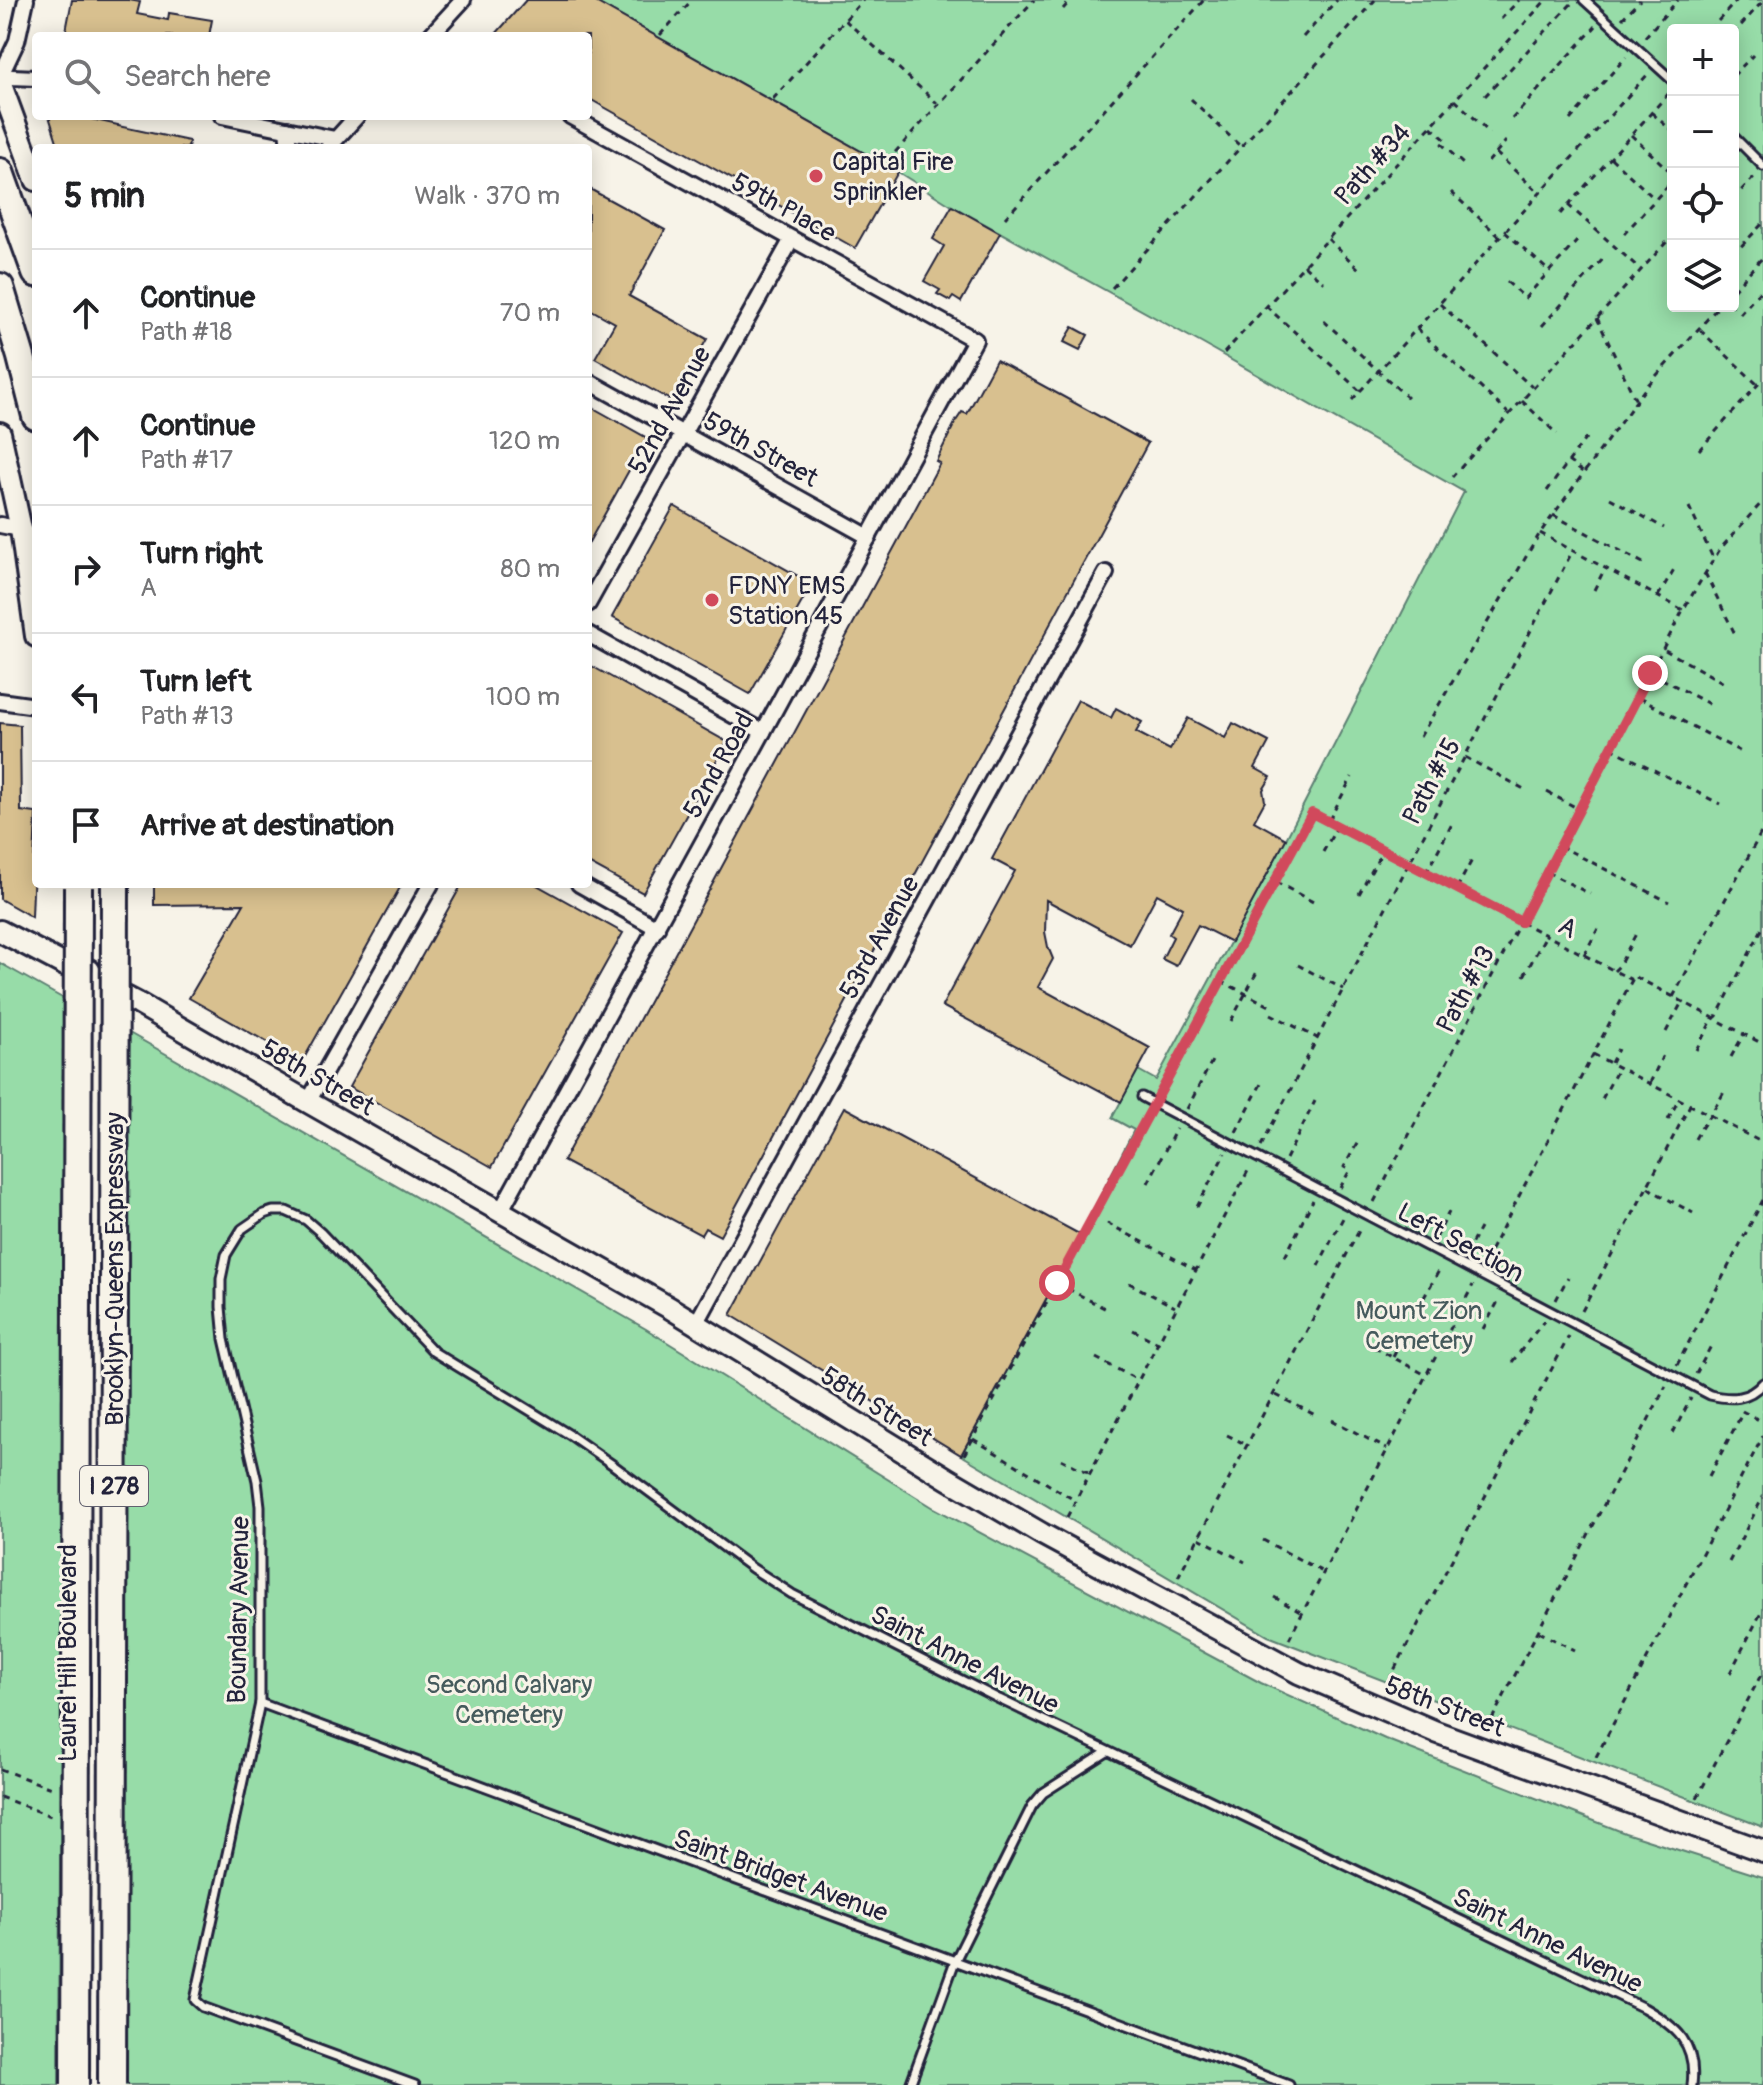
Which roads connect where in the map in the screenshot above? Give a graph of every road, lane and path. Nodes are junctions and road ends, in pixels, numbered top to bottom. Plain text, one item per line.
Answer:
1 (26, 0) edge
2 (463, 0) edge
3 (692, 0) edge
4 (863, 0) edge
5 (1034, 0) edge
6 (1071, 0) edge
7 (1204, 0) edge
8 (1337, 0) edge
9 (1375, 0) edge
10 (1519, 0) edge
11 (1546, 0) edge
12 (1575, 0) edge
13 (1584, 0) edge
14 (1640, 0) edge
15 (1678, 0) edge
16 (1737, 0) edge
17 (1763, 1) edge
18 (1063, 9) dead end
19 (1602, 16) junction
20 (1501, 19) dead end
21 (845, 20) junction
22 (1715, 24) edge
23 (1614, 27) junction
24 (1739, 27) edge
25 (434, 32) edge
26 (660, 35) dead end
27 (1303, 37) dead end
28 (1636, 47) junction
29 (1753, 55) dead end
30 (1656, 66) junction
31 (1739, 70) edge
32 (1667, 76) edge
33 (32, 78) edge
34 (0, 79) edge
35 (1485, 96) dead end
36 (1667, 96) edge
37 (773, 99) dead end
38 (1191, 99) dead end
39 (1455, 100) junction
40 (938, 105) junction
41 (1652, 113) junction
42 (1512, 119) dead end
43 (242, 120) edge
44 (353, 120) edge
45 (577, 120) edge
46 (1570, 120) dead end
47 (1431, 127) junction
48 (1667, 127) edge
49 (287, 129) junction
50 (1490, 133) dead end
51 (1631, 135) junction
52 (1506, 141) dead end
53 (1739, 142) edge
54 (289, 144) edge
55 (332, 144) edge
56 (1241, 147) junction
57 (1496, 153) junction
58 (1611, 158) junction
59 (887, 161) dead end
60 (1488, 162) dead end
61 (1464, 165) dead end
62 (1763, 167) edge
63 (1667, 168) edge
64 (32, 169) edge
65 (0, 172) edge
66 (1667, 187) edge
67 (1451, 192) dead end
68 (1739, 193) edge
69 (1540, 194) junction
70 (1656, 200) junction
71 (1568, 205) junction
72 (1560, 214) dead end
73 (1005, 218) dead end
74 (1763, 223) edge
75 (1505, 232) junction
76 (1624, 234) dead end
77 (1500, 237) junction
78 (792, 239) junction
79 (1328, 239) junction
80 (1668, 240) edge
81 (1577, 241) dead end
82 (1739, 249) edge
83 (1763, 257) edge
84 (1603, 259) dead end
85 (32, 262) edge
86 (1304, 265) junction
87 (1641, 270) junction
88 (1549, 271) junction
89 (1362, 272) dead end
90 (1507, 282) dead end
91 (1324, 283) dead end
92 (1739, 283) edge
93 (0, 287) edge
94 (1112, 288) dead end
95 (1763, 288) edge
96 (1440, 304) junction
97 (1266, 306) junction
98 (1714, 312) edge
99 (1740, 314) dead end
100 (1597, 318) junction
101 (1324, 321) dead end
102 (1542, 326) dead end
103 (1417, 329) junction
104 (1698, 329) junction
105 (975, 340) joint
106 (1224, 353) dead end
107 (1378, 371) junction
108 (1763, 379) edge
109 (592, 383) edge
110 (1758, 385) junction
111 (1533, 388) junction
112 (1360, 391) junction
113 (1408, 398) dead end
114 (1352, 400) dead end
115 (1522, 401) junction
116 (1636, 401) junction
117 (32, 402) edge
118 (1510, 414) junction
119 (0, 433) edge
120 (684, 433) junction
121 (1557, 434) dead end
122 (1588, 435) dead end
123 (1699, 450) dead end
124 (1568, 461) junction
125 (1584, 473) junction
126 (1452, 477) dead end
127 (1547, 491) dead end
128 (1610, 498) dead end
129 (1763, 501) edge
130 (1689, 507) dead end
131 (1553, 515) junction
132 (0, 525) edge
133 (1664, 528) dead end
134 (21, 529) junction
135 (1540, 533) junction
136 (869, 537) junction
137 (1573, 550) junction
138 (1713, 559) junction
139 (1645, 564) dead end
140 (1676, 566) dead end
141 (1605, 568) junction
142 (1106, 573) dead end
143 (1705, 573) junction
144 (1594, 590) dead end
145 (1658, 596) junction
146 (592, 597) edge
147 (32, 607) edge
148 (1683, 610) junction
149 (1735, 634) dead end
150 (592, 636) edge
151 (1663, 649) junction
152 (1650, 673) junction
153 (1724, 683) dead end
154 (1638, 698) junction
155 (0, 701) edge
156 (32, 705) edge
157 (1711, 705) dead end
158 (763, 732) junction
159 (1420, 737) dead end
160 (1611, 748) junction
161 (1745, 754) dead end
162 (1465, 757) junction
163 (1352, 777) dead end
164 (1524, 789) dead end
165 (1547, 792) dead end
166 (1720, 804) dead end
167 (1579, 809) junction
168 (1328, 821) junction
169 (1452, 824) dead end
170 (1337, 826) junction
171 (1763, 829) edge
172 (1560, 846) junction
173 (1383, 850) junction
174 (1323, 852) dead end
175 (1472, 860) dead end
176 (1409, 863) junction
177 (1547, 871) junction
178 (1426, 873) junction
179 (1275, 881) junction
180 (74, 888) edge
181 (74, 888) edge
182 (116, 888) edge
183 (116, 888) edge
184 (429, 888) edge
185 (586, 888) edge
186 (1457, 889) junction
187 (1359, 894) dead end
188 (1590, 894) dead end
189 (1669, 902) dead end
190 (1315, 903) dead end
191 (1521, 922) junction
192 (1600, 925) dead end
193 (1763, 927) edge
194 (657, 928) junction
195 (1638, 930) dead end
196 (0, 931) edge
197 (1546, 935) junction
198 (1584, 955) junction
199 (1298, 965) dead end
200 (1258, 970) dead end
201 (1614, 971) junction
202 (1524, 976) dead end
203 (1632, 980) junction
204 (94, 981) junction
205 (1221, 981) junction
206 (1343, 989) junction
207 (1246, 993) junction
208 (1673, 997) junction
209 (1682, 1002) junction
210 (1270, 1006) dead end
211 (1271, 1014) dead end
212 (1714, 1018) junction
213 (1231, 1021) dead end
214 (1666, 1032) dead end
215 (1744, 1034) junction
216 (1317, 1038) junction
217 (1763, 1044) edge
218 (1618, 1049) dead end
219 (1696, 1050) dead end
220 (1593, 1054) junction
221 (1663, 1055) dead end
222 (1731, 1057) dead end
223 (1611, 1063) junction
224 (1619, 1067) junction
225 (1650, 1083) junction
226 (1725, 1090) dead end
227 (1142, 1097) dead end
228 (1602, 1099) dead end
229 (1679, 1099) junction
230 (1315, 1101) dead end
231 (308, 1102) junction
232 (1155, 1104) junction
233 (1690, 1105) junction
234 (1710, 1115) junction
235 (1668, 1120) dead end
236 (1695, 1139) dead end
237 (1359, 1140) dead end
238 (1763, 1143) edge
239 (1255, 1157) junction
240 (1280, 1170) junction
241 (1647, 1186) junction
242 (1318, 1189) junction
243 (1335, 1198) junction
244 (1763, 1200) edge
245 (1350, 1206) junction
246 (500, 1212) junction
247 (1449, 1212) dead end
248 (1693, 1213) dead end
249 (1367, 1215) junction
250 (249, 1223) joint
251 (1107, 1223) dead end
252 (1480, 1228) dead end
253 (1431, 1248) junction
254 (1285, 1257) dead end
255 (1447, 1257) junction
256 (1461, 1264) junction
257 (1318, 1266) dead end
258 (1196, 1270) junction
259 (1479, 1274) junction
260 (1057, 1283) junction
261 (1129, 1283) dead end
262 (1506, 1288) junction
263 (1177, 1307) junction
264 (1110, 1311) dead end
265 (1412, 1319) dead end
266 (696, 1324) junction
267 (1576, 1324) junction
268 (1483, 1329) dead end
269 (1133, 1330) dead end
270 (1404, 1336) dead end
271 (1364, 1342) dead end
272 (1158, 1343) junction
273 (1711, 1346) dead end
274 (1393, 1357) junction
275 (1096, 1358) dead end
276 (1426, 1375) junction
277 (1672, 1375) junction
278 (1138, 1380) junction
279 (1763, 1383) edge
280 (1694, 1386) junction
281 (1274, 1394) junction
282 (1743, 1412) dead end
283 (1315, 1415) dead end
284 (1332, 1420) dead end
285 (1673, 1433) dead end
286 (1227, 1435) dead end
287 (1763, 1436) edge
288 (973, 1439) junction
289 (1247, 1445) junction
290 (1387, 1449) junction
291 (964, 1455) dead end
292 (1061, 1459) dead end
293 (1091, 1472) junction
294 (1709, 1476) dead end
295 (1763, 1497) edge
296 (1076, 1501) junction
297 (1067, 1517) dead end
298 (1199, 1538) junction
299 (1263, 1540) dead end
300 (1245, 1562) dead end
301 (1729, 1562) dead end
302 (1323, 1572) junction
303 (1178, 1577) dead end
304 (1274, 1597) dead end
305 (1763, 1609) edge
306 (1302, 1613) junction
307 (1538, 1631) junction
308 (1289, 1639) dead end
309 (1575, 1650) dead end
310 (1763, 1671) edge
311 (1730, 1673) dead end
312 (1389, 1680) dead end
313 (260, 1703) junction
314 (1492, 1719) dead end
315 (1107, 1752) junction
316 (1596, 1757) dead end
317 (0, 1769) edge
318 (51, 1788) dead end
319 (0, 1797) edge
320 (1697, 1798) dead end
321 (51, 1816) dead end
322 (1763, 1851) edge
323 (955, 1961) junction
324 (75, 2085) edge
325 (91, 2085) edge
326 (112, 2085) edge
327 (415, 2085) edge
328 (910, 2085) edge
329 (1289, 2085) edge
330 (1692, 2085) edge

1 - 34 street
2 - 25 street
3 - 26 path
4 - 21 path
5 - 40 path
6 - 18 path
7 - 73 path
8 - 27 path
9 - 56 path
10 - 20 path
11 - 39 path, Path #34
12 - 35 path
13 - 19 lane
14 - 23 path
15 - 28 path
16 - 22 path
17 - 24 path
19 - 23 lane
19 - 42 path
21 - 37 path
21 - 40 path
23 - 28 lane
28 - 30 lane
28 - 46 path
29 - 31 path
30 - 32 lane
30 - 69 path
33 - 34 street
34 - 64 main road
36 - 41 path
38 - 56 path
39 - 47 path, Path #34
39 - 50 path
40 - 59 path
41 - 48 path
41 - 51 path
43 - 49 street
44 - 55 street
45 - 78 street, 59th Place
47 - 61 path
47 - 79 path, Path #34
49 - 54 street
49 - 55 street
51 - 58 path
51 - 63 path
52 - 57 path
53 - 62 lane
56 - 94 path
57 - 60 path
57 - 69 path
58 - 70 path
58 - 71 path
62 - 68 path
65 - 85 highway
66 - 70 path
67 - 77 path
69 - 75 path
70 - 76 path
71 - 72 path
71 - 87 path
74 - 82 path
75 - 77 path
75 - 88 path
77 - 96 path
78 - 105 street, 59th Place
78 - 120 street, 52nd Avenue
79 - 86 path, Path #34
79 - 89 path
80 - 87 path
81 - 88 path
83 - 92 path
84 - 102 path
86 - 91 path
86 - 97 path, Path #34
87 - 100 path
88 - 90 path
93 - 117 highway
95 - 99 path
96 - 103 path
96 - 111 path
97 - 106 path, Path #34
97 - 112 path
98 - 104 path
100 - 111 path
100 - 116 path
101 - 107 path
103 - 107 path
103 - 118 path
104 - 110 path
104 - 116 path
105 - 136 street, 52nd Road
107 - 112 path
107 - 113 path
108 - 110 path
109 - 120 street, 59th Street
110 - 123 path
111 - 115 path
112 - 114 path
115 - 118 path
115 - 121 path
116 - 125 path
118 - 126 path
119 - 134 main road
120 - 136 street, 59th Street
120 - 146 street, 52nd Avenue
122 - 124 path
124 - 125 path
124 - 127 path
125 - 131 path
128 - 133 path
129 - 138 path, Path #13
130 - 138 path
131 - 135 path
131 - 139 path
132 - 134 street
134 - 147 main road
135 - 137 path
135 - 159 path
136 - 158 street, 52nd Road
137 - 141 path
137 - 162 path, Path #15
138 - 143 path, Path #13
140 - 145 path
141 - 144 path
141 - 145 path
142 - 266 street, 53rd Avenue
143 - 148 path, Path #13
143 - 149 path
145 - 148 path
148 - 151 path, Path #13
150 - 158 street
151 - 152 path, Path #13
151 - 153 path
152 - 154 path, Path #13
152 - 157 path
154 - 160 path, Path #13
154 - 161 path
155 - 156 street
158 - 194 street, 52nd Road
160 - 166 path
160 - 167 path, Path #13
162 - 164 path
162 - 176 path, Path #15
163 - 168 path
165 - 167 path
167 - 172 path, Path #13
168 - 170 path, A
168 - 179 path, A
169 - 178 path
170 - 173 path, A
170 - 174 path
171 - 208 path
172 - 177 path, Path #13
172 - 189 path
173 - 176 path, A
173 - 187 path
175 - 186 path
176 - 178 path, A
176 - 206 path, Path #15
177 - 188 path
177 - 191 path, Path #13
178 - 186 path, A
179 - 190 path
179 - 205 path
180 - 204 main road, Laurel Hill Boulevard
181 - 324 highway, Brooklyn-Queens Expressway / I 278, bridge
182 - 204 main road, Laurel Hill Boulevard
183 - 326 highway, Brooklyn-Queens Expressway / I 278, bridge
184 - 231 street
185 - 194 street
186 - 191 path, A
191 - 197 path, A
191 - 249 path, Path #13
192 - 198 path
193 - 212 path
194 - 246 street, 52nd Road
195 - 201 path
196 - 204 main road, 58th Street
197 - 198 path, A
197 - 202 path
198 - 201 path, A
199 - 206 path
200 - 207 path
201 - 203 path, A
203 - 208 path, A
203 - 220 path
204 - 231 main road, 58th Street
204 - 325 main road, Laurel Hill Boulevard
205 - 207 path
205 - 232 path
206 - 216 path, Path #15
207 - 210 path
207 - 213 path
208 - 209 path, A
209 - 212 path, A
209 - 214 path
211 - 216 path
212 - 215 path, A
212 - 219 path
215 - 217 path, A
215 - 222 path
216 - 239 path, Path #15
218 - 223 path
220 - 223 path
220 - 259 path
221 - 225 path
223 - 224 path
224 - 225 path
224 - 228 path
225 - 229 path
226 - 234 path
227 - 232 lane, Left Section
229 - 233 path
229 - 235 path
230 - 240 path
231 - 246 main road, 58th Street
232 - 239 lane, Left Section
232 - 260 path
233 - 234 path
233 - 241 path
234 - 236 path
234 - 238 path
237 - 243 path
239 - 240 lane, Left Section
239 - 258 path, Path #15
240 - 242 lane, Left Section
241 - 248 path
241 - 267 path
242 - 243 lane, Left Section
242 - 254 path
243 - 245 lane, Left Section
244 - 277 path
245 - 249 lane, Left Section
245 - 257 path
246 - 266 main road, 58th Street
247 - 253 path
249 - 253 lane, Left Section
249 - 281 path, Path #13
250 - 313 lane, Boundary Avenue
250 - 315 lane, Saint Anne Avenue
251 - 258 path
252 - 256 path
253 - 255 lane, Left Section
255 - 256 lane, Left Section
255 - 265 path
256 - 259 lane, Left Section
258 - 263 path, Path #15
259 - 262 lane, Left Section
259 - 276 path
260 - 264 path
260 - 288 path
261 - 263 path
262 - 267 lane, Left Section
262 - 268 path
263 - 272 path, Path #15
266 - 322 main road, 58th Street
267 - 277 lane, Left Section
267 - 312 path
269 - 272 path
270 - 274 path
271 - 274 path
272 - 278 path, Path #15
273 - 280 path
274 - 276 path
275 - 278 path
276 - 290 path
277 - 280 lane, Left Section
277 - 307 path
278 - 293 path, Path #15
279 - 280 lane, Left Section
280 - 285 path
281 - 283 path
281 - 289 path, Path #13
282 - 294 path
284 - 290 path
286 - 289 path
287 - 316 path
288 - 291 path
288 - 296 path
289 - 298 path, Path #13
290 - 302 path
292 - 293 path
293 - 296 path, Path #15
295 - 301 path
296 - 297 path, Path #15
298 - 300 path
298 - 303 path, Path #13
299 - 302 path
302 - 306 path
304 - 306 path
305 - 311 path
306 - 308 path
307 - 309 path
307 - 314 path
310 - 320 path
313 - 323 lane, Saint Bridget Avenue
313 - 327 lane, Boundary Avenue
315 - 323 lane
315 - 330 lane, Saint Anne Avenue
317 - 318 path
319 - 321 path
323 - 328 lane
323 - 329 lane, Saint Bridget Avenue

